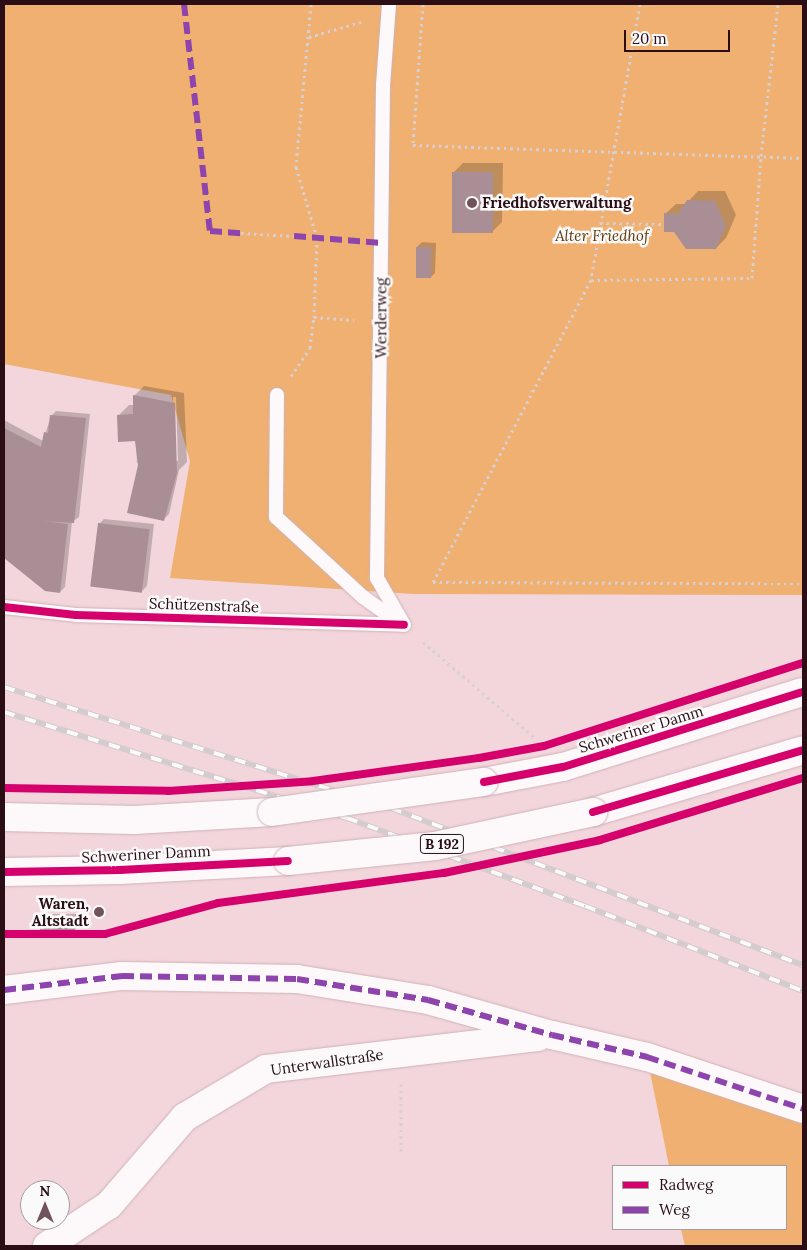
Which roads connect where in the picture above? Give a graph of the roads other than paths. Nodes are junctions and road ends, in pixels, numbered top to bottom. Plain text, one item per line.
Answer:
1 (388, 9) edge
2 (278, 395) road end
3 (4, 607) edge
4 (404, 625) junction
5 (803, 692) edge
6 (803, 750) edge
7 (4, 817) edge
8 (4, 872) edge
9 (4, 990) edge
10 (552, 1035) junction
11 (803, 1109) edge
12 (47, 1246) edge

1 - 4 lane, Werderweg
2 - 4 lane
3 - 4 lane, Schützenstraße
5 - 7 main road, Schweriner Damm, bridge
6 - 8 main road, Schweriner Damm / B 192, bridge
9 - 10 main road, Unterwallstraße
10 - 11 main road, Unterwallstraße
10 - 12 main road, Unterwallstraße

